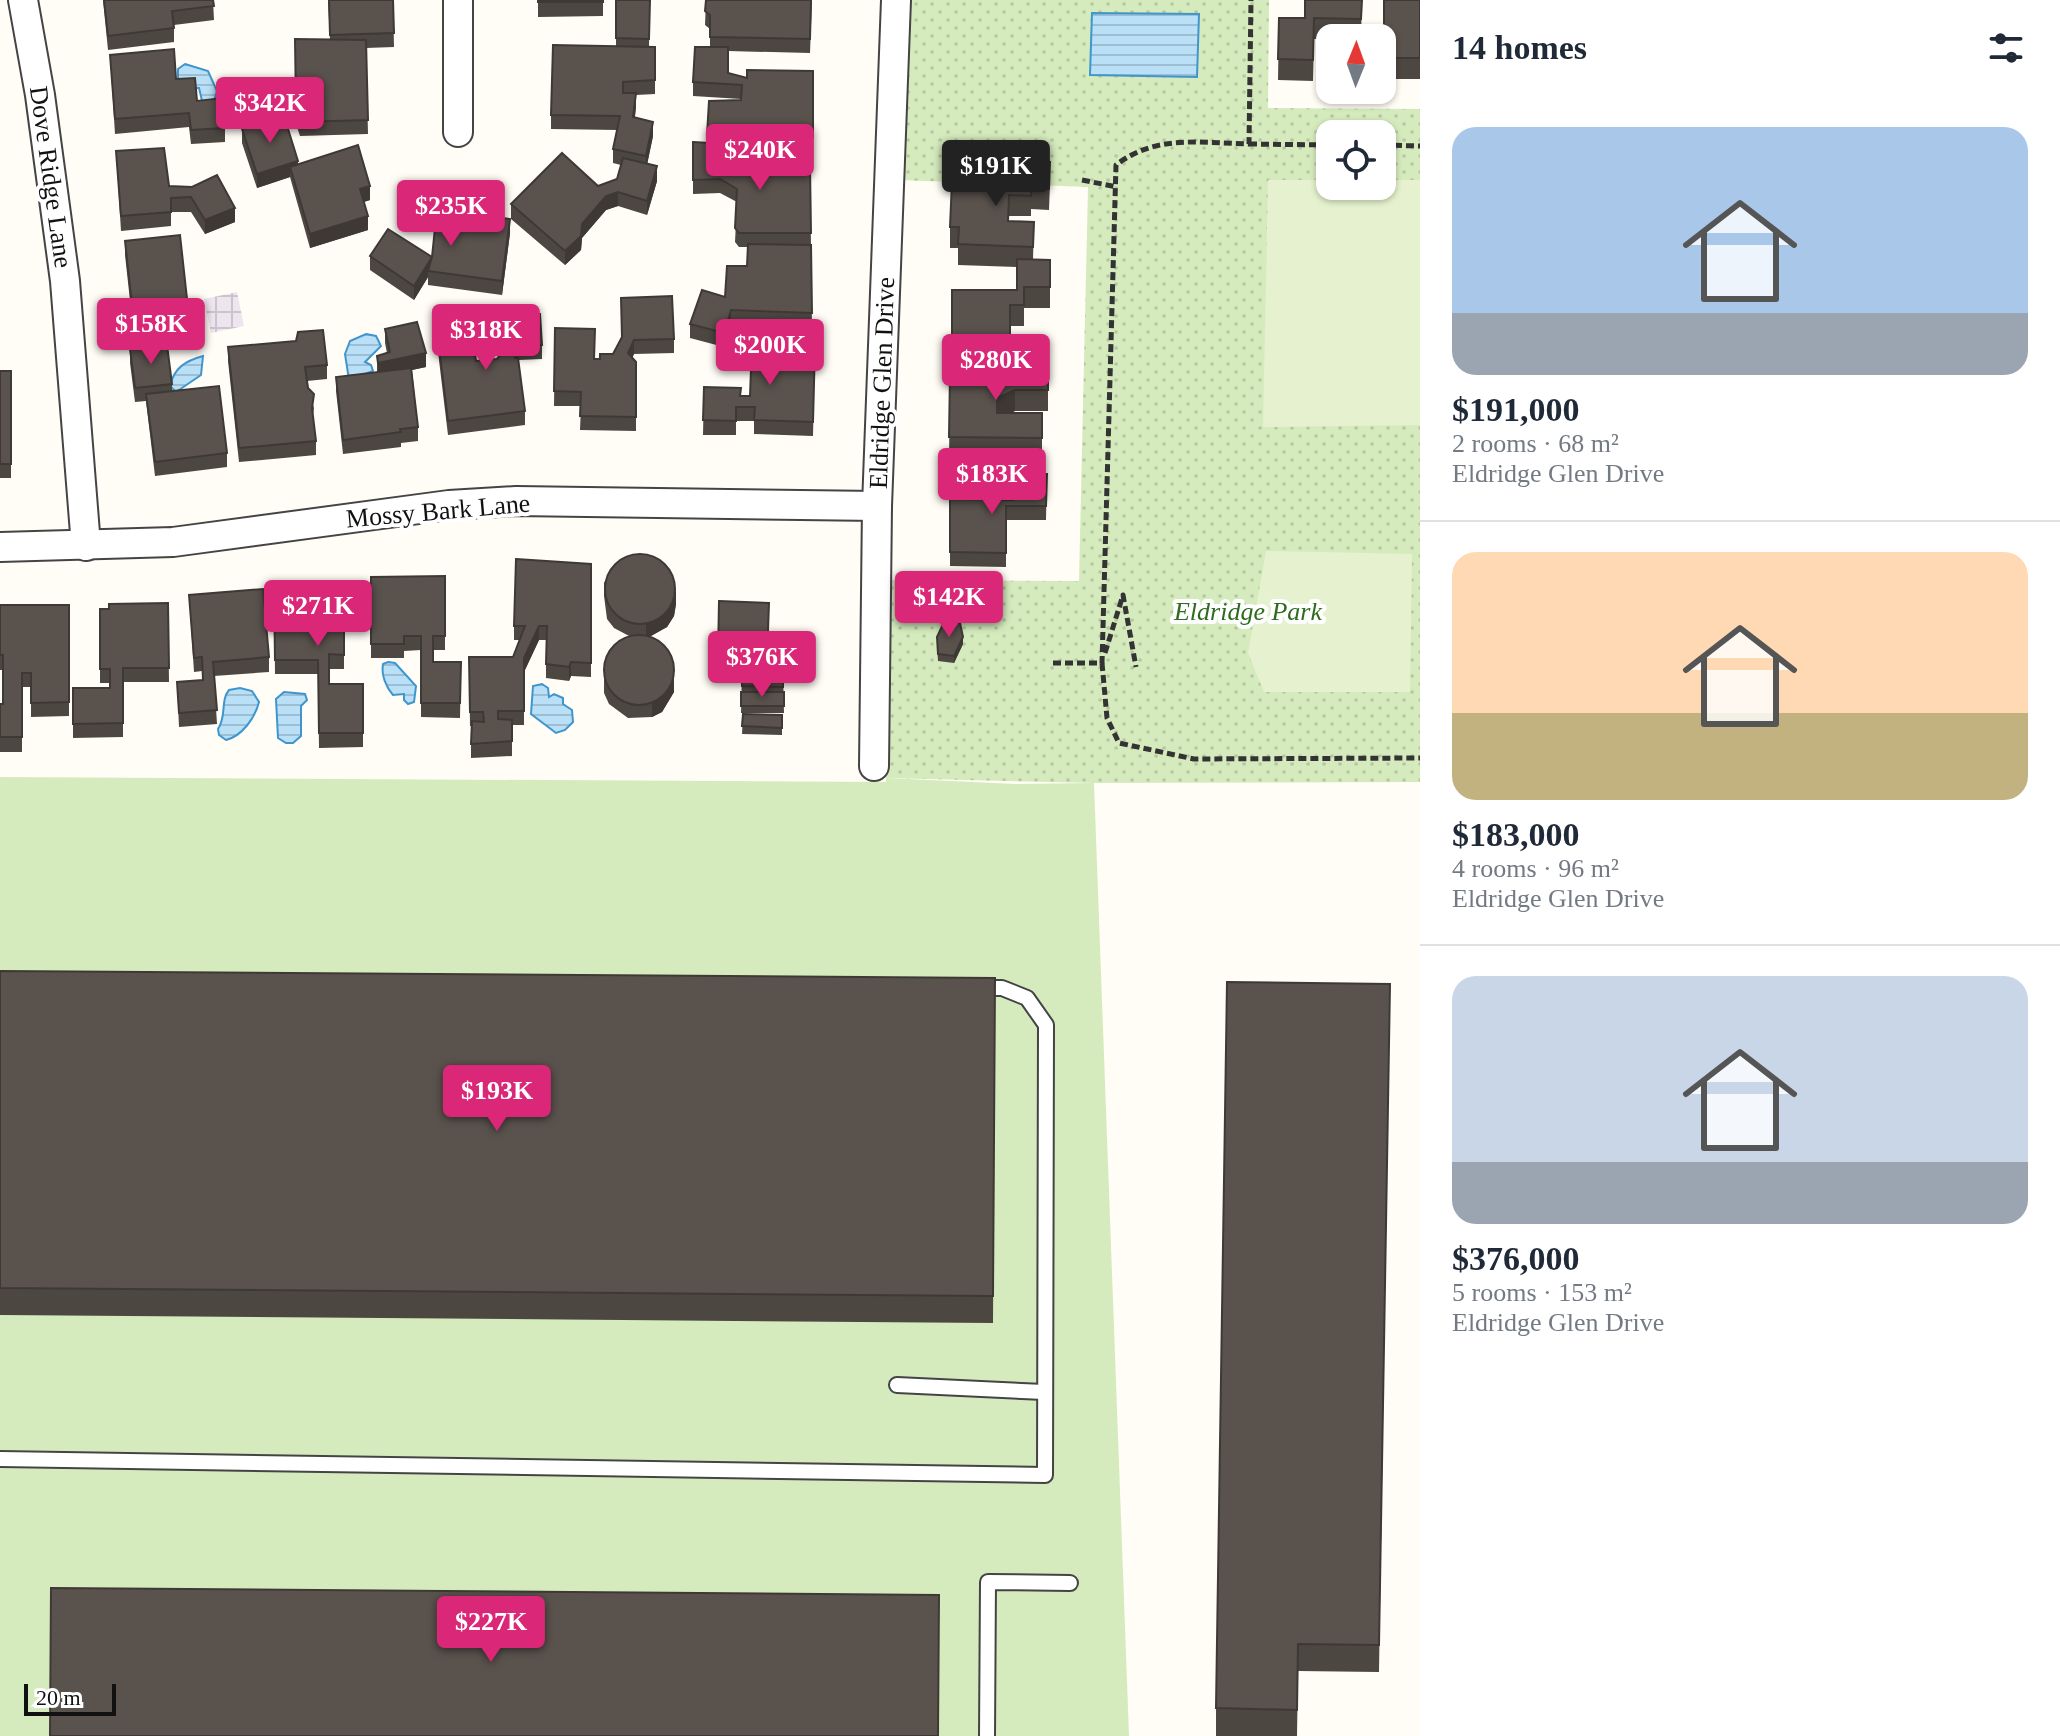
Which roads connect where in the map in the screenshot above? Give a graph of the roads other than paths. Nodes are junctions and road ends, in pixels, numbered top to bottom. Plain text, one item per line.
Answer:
1 (23, 0) edge
2 (458, 0) edge
3 (896, 0) edge
4 (458, 132) dead end
5 (877, 506) junction
6 (86, 546) junction
7 (0, 547) edge
8 (874, 766) dead end
9 (970, 988) edge
10 (897, 1385) dead end
11 (1044, 1392) junction
12 (0, 1459) edge
13 (1070, 1583) dead end
14 (987, 1736) edge

1 - 6 street, Dove Ridge Lane
2 - 4 street
3 - 5 street, Eldridge Glen Drive
5 - 6 street, Mossy Bark Lane
5 - 8 street, Eldridge Glen Drive
6 - 7 street, Mossy Bark Lane
9 - 11 lane
10 - 11 lane
11 - 12 lane
13 - 14 lane

